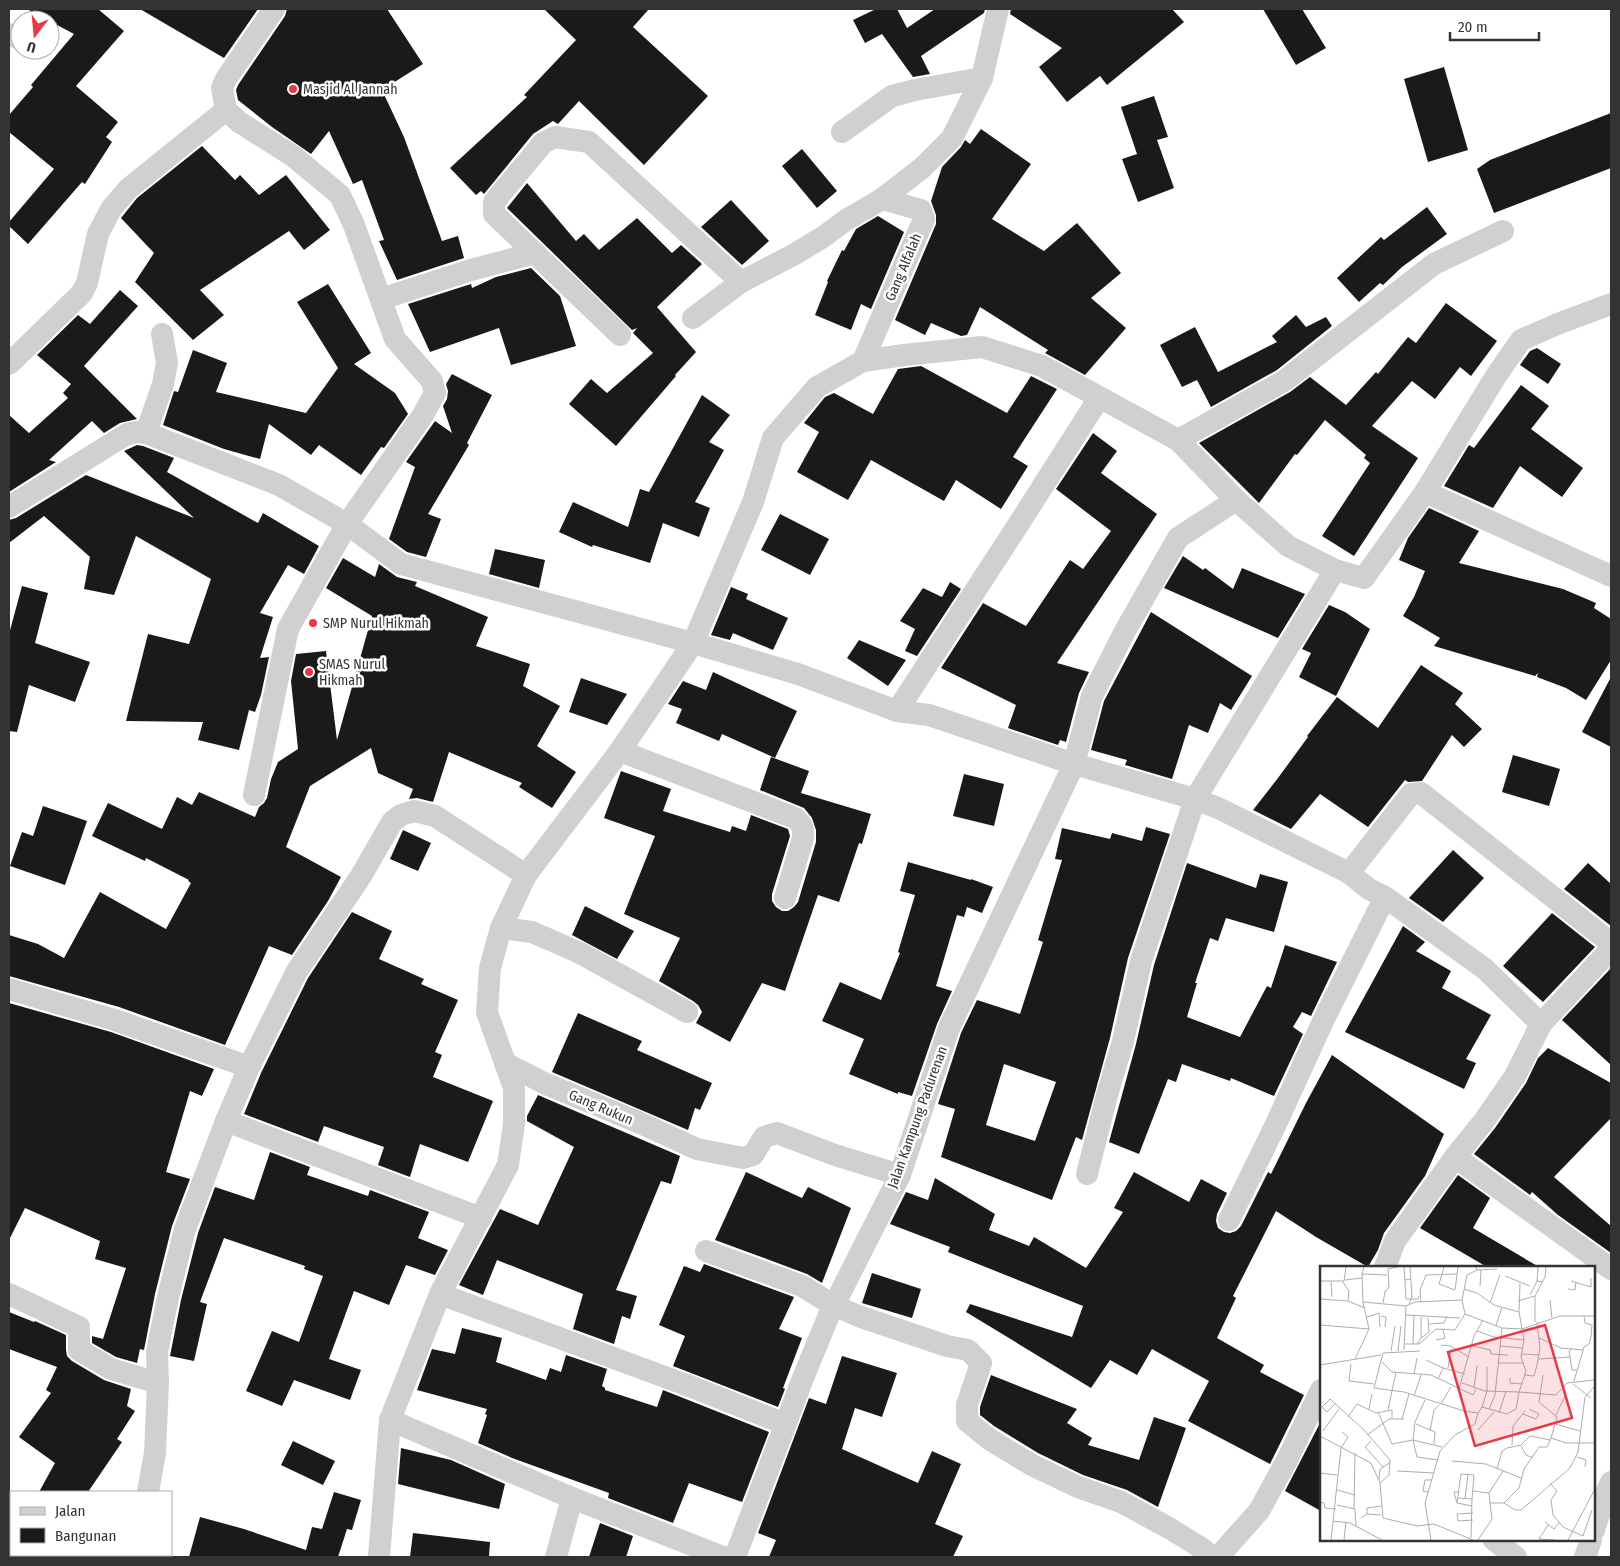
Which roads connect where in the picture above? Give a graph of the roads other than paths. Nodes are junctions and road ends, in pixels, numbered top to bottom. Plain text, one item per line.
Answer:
1 (274, 9) edge
2 (998, 9) edge
3 (982, 78) junction
4 (226, 110) junction
5 (842, 132) dead end
6 (882, 199) junction
7 (1502, 231) dead end
8 (535, 253) junction
9 (741, 282) junction
10 (381, 299) junction
11 (1611, 304) edge
12 (693, 318) dead end
13 (162, 334) dead end
14 (620, 335) dead end
15 (863, 361) junction
16 (9, 364) edge
17 (1099, 398) junction
18 (146, 432) junction
19 (1178, 440) junction
20 (1426, 492) junction
21 (1236, 500) junction
22 (9, 507) edge
23 (347, 524) junction
24 (1335, 570) junction
25 (1611, 576) edge
26 (693, 643) junction
27 (897, 711) junction
28 (620, 751) junction
29 (1074, 764) junction
30 (254, 795) dead end
31 (1195, 799) junction
32 (1349, 873) junction
33 (526, 875) junction
34 (1385, 897) junction
35 (784, 898) dead end
36 (501, 928) junction
37 (1611, 943) edge
38 (1611, 949) edge
39 (9, 989) edge
40 (687, 1012) dead end
41 (1541, 1024) junction
42 (505, 1062) junction
43 (249, 1066) junction
44 (226, 1122) junction
45 (1456, 1157) junction
46 (1087, 1174) dead end
47 (900, 1175) junction
48 (481, 1218) junction
49 (1229, 1220) dead end
50 (706, 1251) dead end
51 (1385, 1266) edge
52 (1611, 1269) edge
53 (9, 1294) edge
54 (440, 1294) junction
55 (833, 1305) junction
56 (158, 1383) junction
57 (1320, 1394) edge
58 (390, 1420) junction
59 (785, 1424) junction
60 (1611, 1482) edge
61 (148, 1491) edge
62 (572, 1498) junction
63 (1595, 1527) edge
64 (1495, 1541) edge
65 (1591, 1541) edge
66 (379, 1557) edge
67 (556, 1557) edge
68 (723, 1557) edge
69 (736, 1557) edge
70 (1211, 1557) edge
71 (1218, 1557) edge
72 (1516, 1557) edge
73 (1585, 1557) edge

1 - 4 street
2 - 3 street
3 - 5 street
3 - 6 street
4 - 10 street
4 - 16 street
6 - 9 street
6 - 15 street, Gang Alfalah
7 - 19 street
8 - 9 street
8 - 10 street
8 - 14 street
9 - 12 street
10 - 23 street
11 - 20 street
13 - 18 street
15 - 17 street
15 - 26 street
17 - 19 street
17 - 27 street
18 - 22 street
18 - 23 street
19 - 21 street
20 - 24 street
20 - 25 street
21 - 24 street
21 - 29 street, Jalan Kampung Padurenan
23 - 26 street
23 - 30 street
24 - 31 street
26 - 27 street
26 - 28 street
27 - 29 street
28 - 33 street
28 - 35 street
29 - 31 street
29 - 47 street, Jalan Kampung Padurenan
31 - 32 street
31 - 46 street
32 - 34 street
32 - 37 street
33 - 36 street
33 - 43 street
34 - 41 street
34 - 49 street
36 - 40 street
36 - 42 street
38 - 41 street
39 - 43 street
41 - 45 street
42 - 47 street, Gang Rukun
42 - 48 street
43 - 44 street
44 - 48 street
44 - 56 street
45 - 51 street
45 - 52 street
47 - 55 street, Jalan Kampung Padurenan
48 - 54 street
50 - 55 street
53 - 56 street
54 - 58 street
54 - 59 street
55 - 59 street, Jalan Kampung Padurenan
55 - 70 street
56 - 61 street
57 - 71 street
58 - 62 street
58 - 66 street
59 - 69 street, Jalan Kampung Padurenan
60 - 63 street
62 - 67 street
62 - 68 street
64 - 72 street
65 - 73 street

